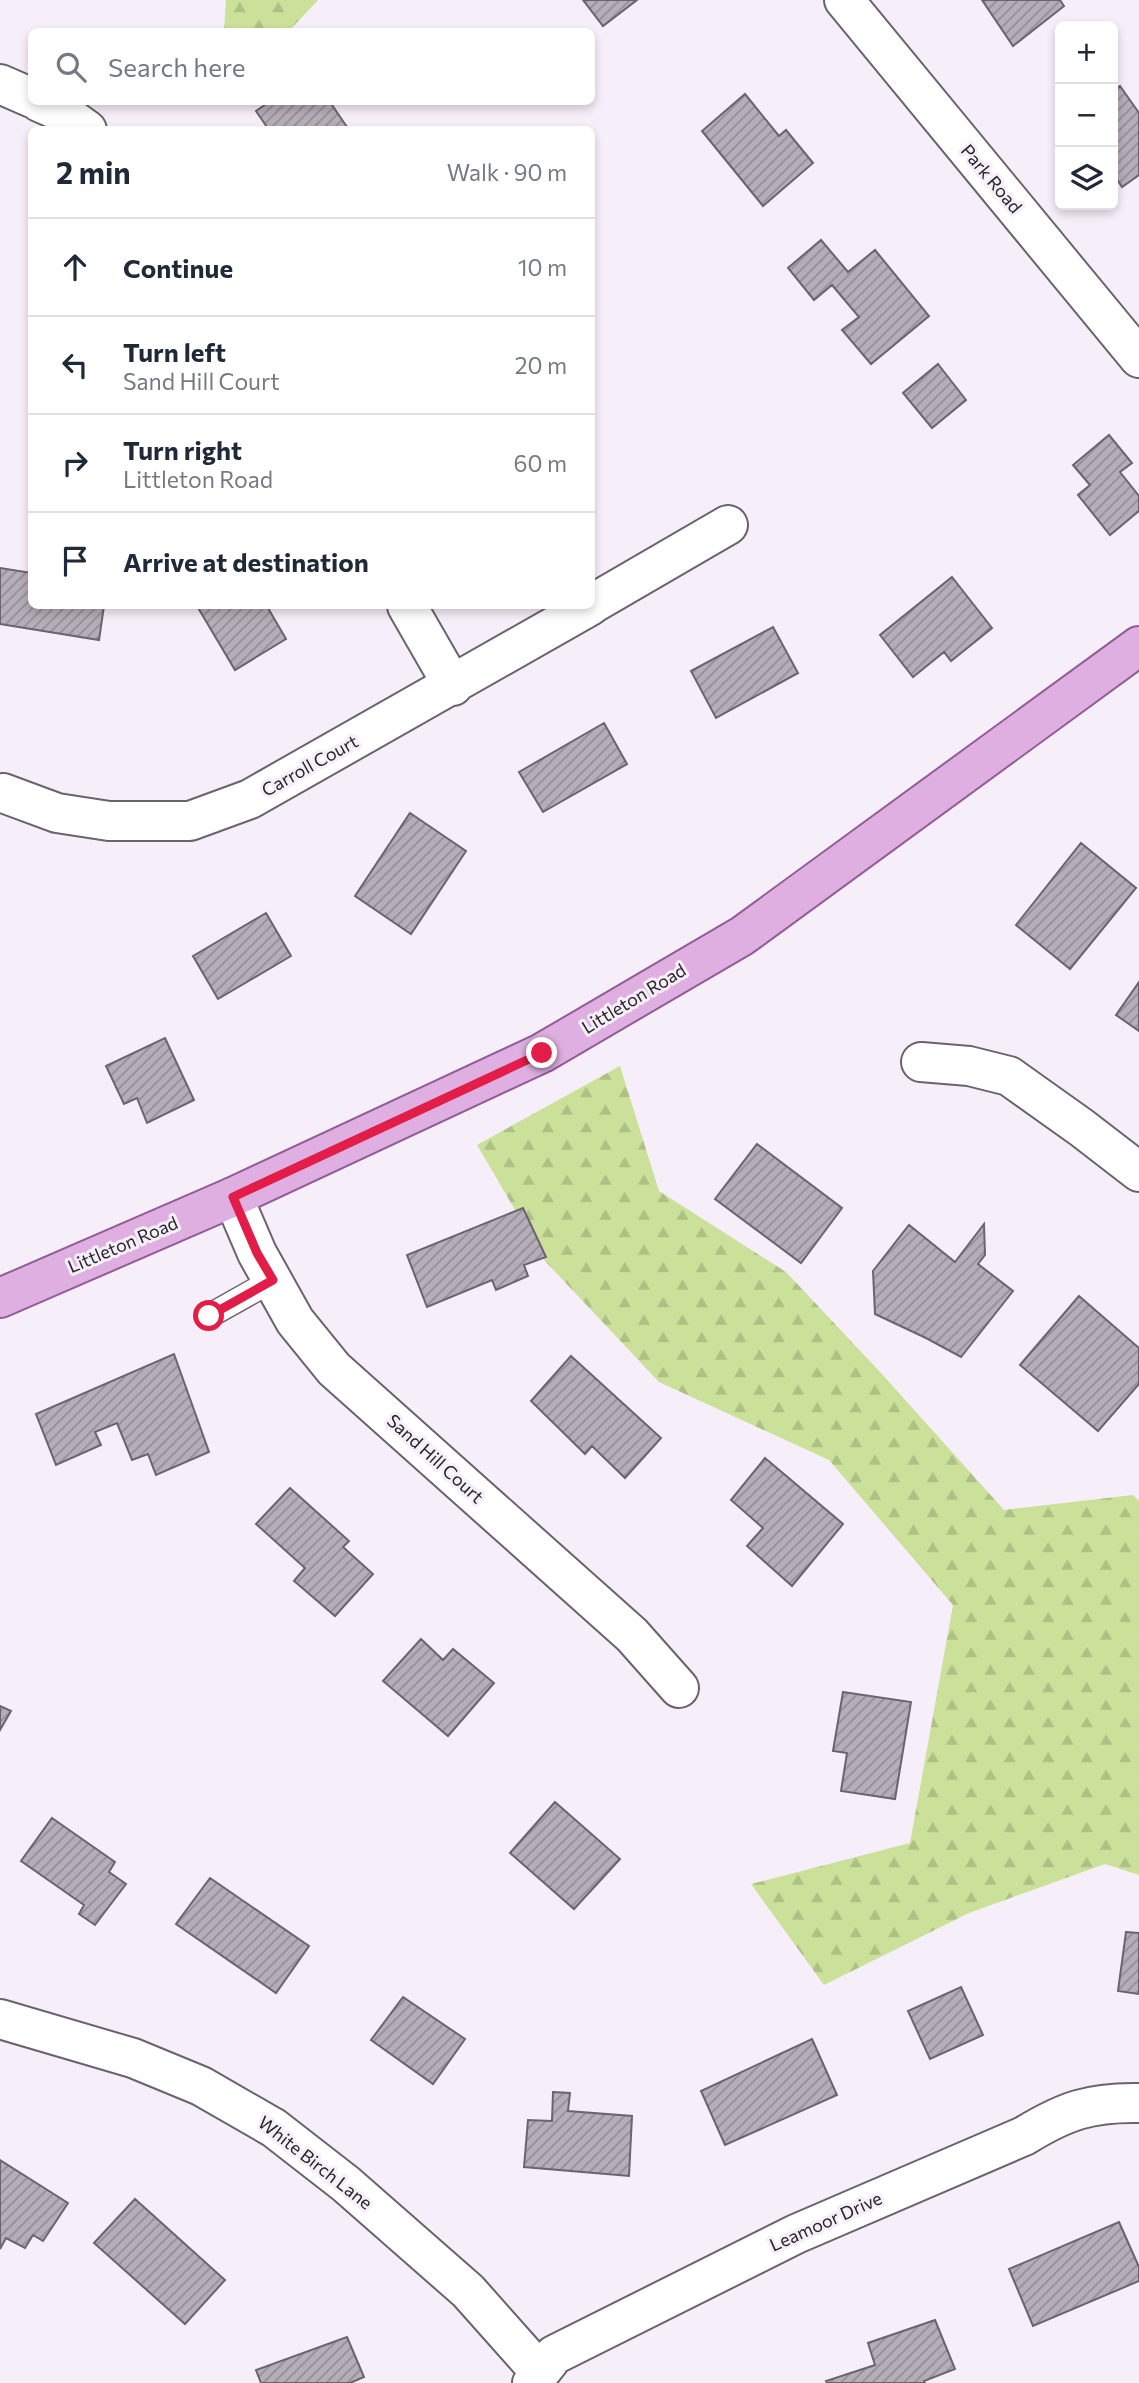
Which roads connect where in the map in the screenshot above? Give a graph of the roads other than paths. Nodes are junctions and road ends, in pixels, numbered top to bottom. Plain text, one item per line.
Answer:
1 (844, 0) edge
2 (0, 84) edge
3 (28, 96) edge
4 (47, 105) edge
5 (81, 126) edge
6 (1139, 358) edge
7 (727, 525) dead end
8 (595, 603) edge
9 (409, 609) edge
10 (584, 609) edge
11 (1139, 646) edge
12 (453, 686) junction
13 (4, 793) dead end
14 (921, 1062) dead end
15 (1139, 1172) edge
16 (233, 1197) junction
17 (273, 1280) junction
18 (0, 1298) edge
19 (209, 1316) dead end
20 (679, 1688) dead end
21 (0, 2019) edge
22 (1139, 2104) edge
23 (536, 2378) edge

1 - 6 street, Park Road
2 - 3 street
4 - 5 street
7 - 8 street, Carroll Court
9 - 12 street
10 - 12 street, Carroll Court
11 - 16 main road, Littleton Road
12 - 13 street, Carroll Court
14 - 15 street
16 - 17 street, Sand Hill Court
16 - 18 main road, Littleton Road
17 - 19 lane
17 - 20 street, Sand Hill Court
21 - 23 street, White Birch Lane
22 - 23 street, Leamoor Drive

